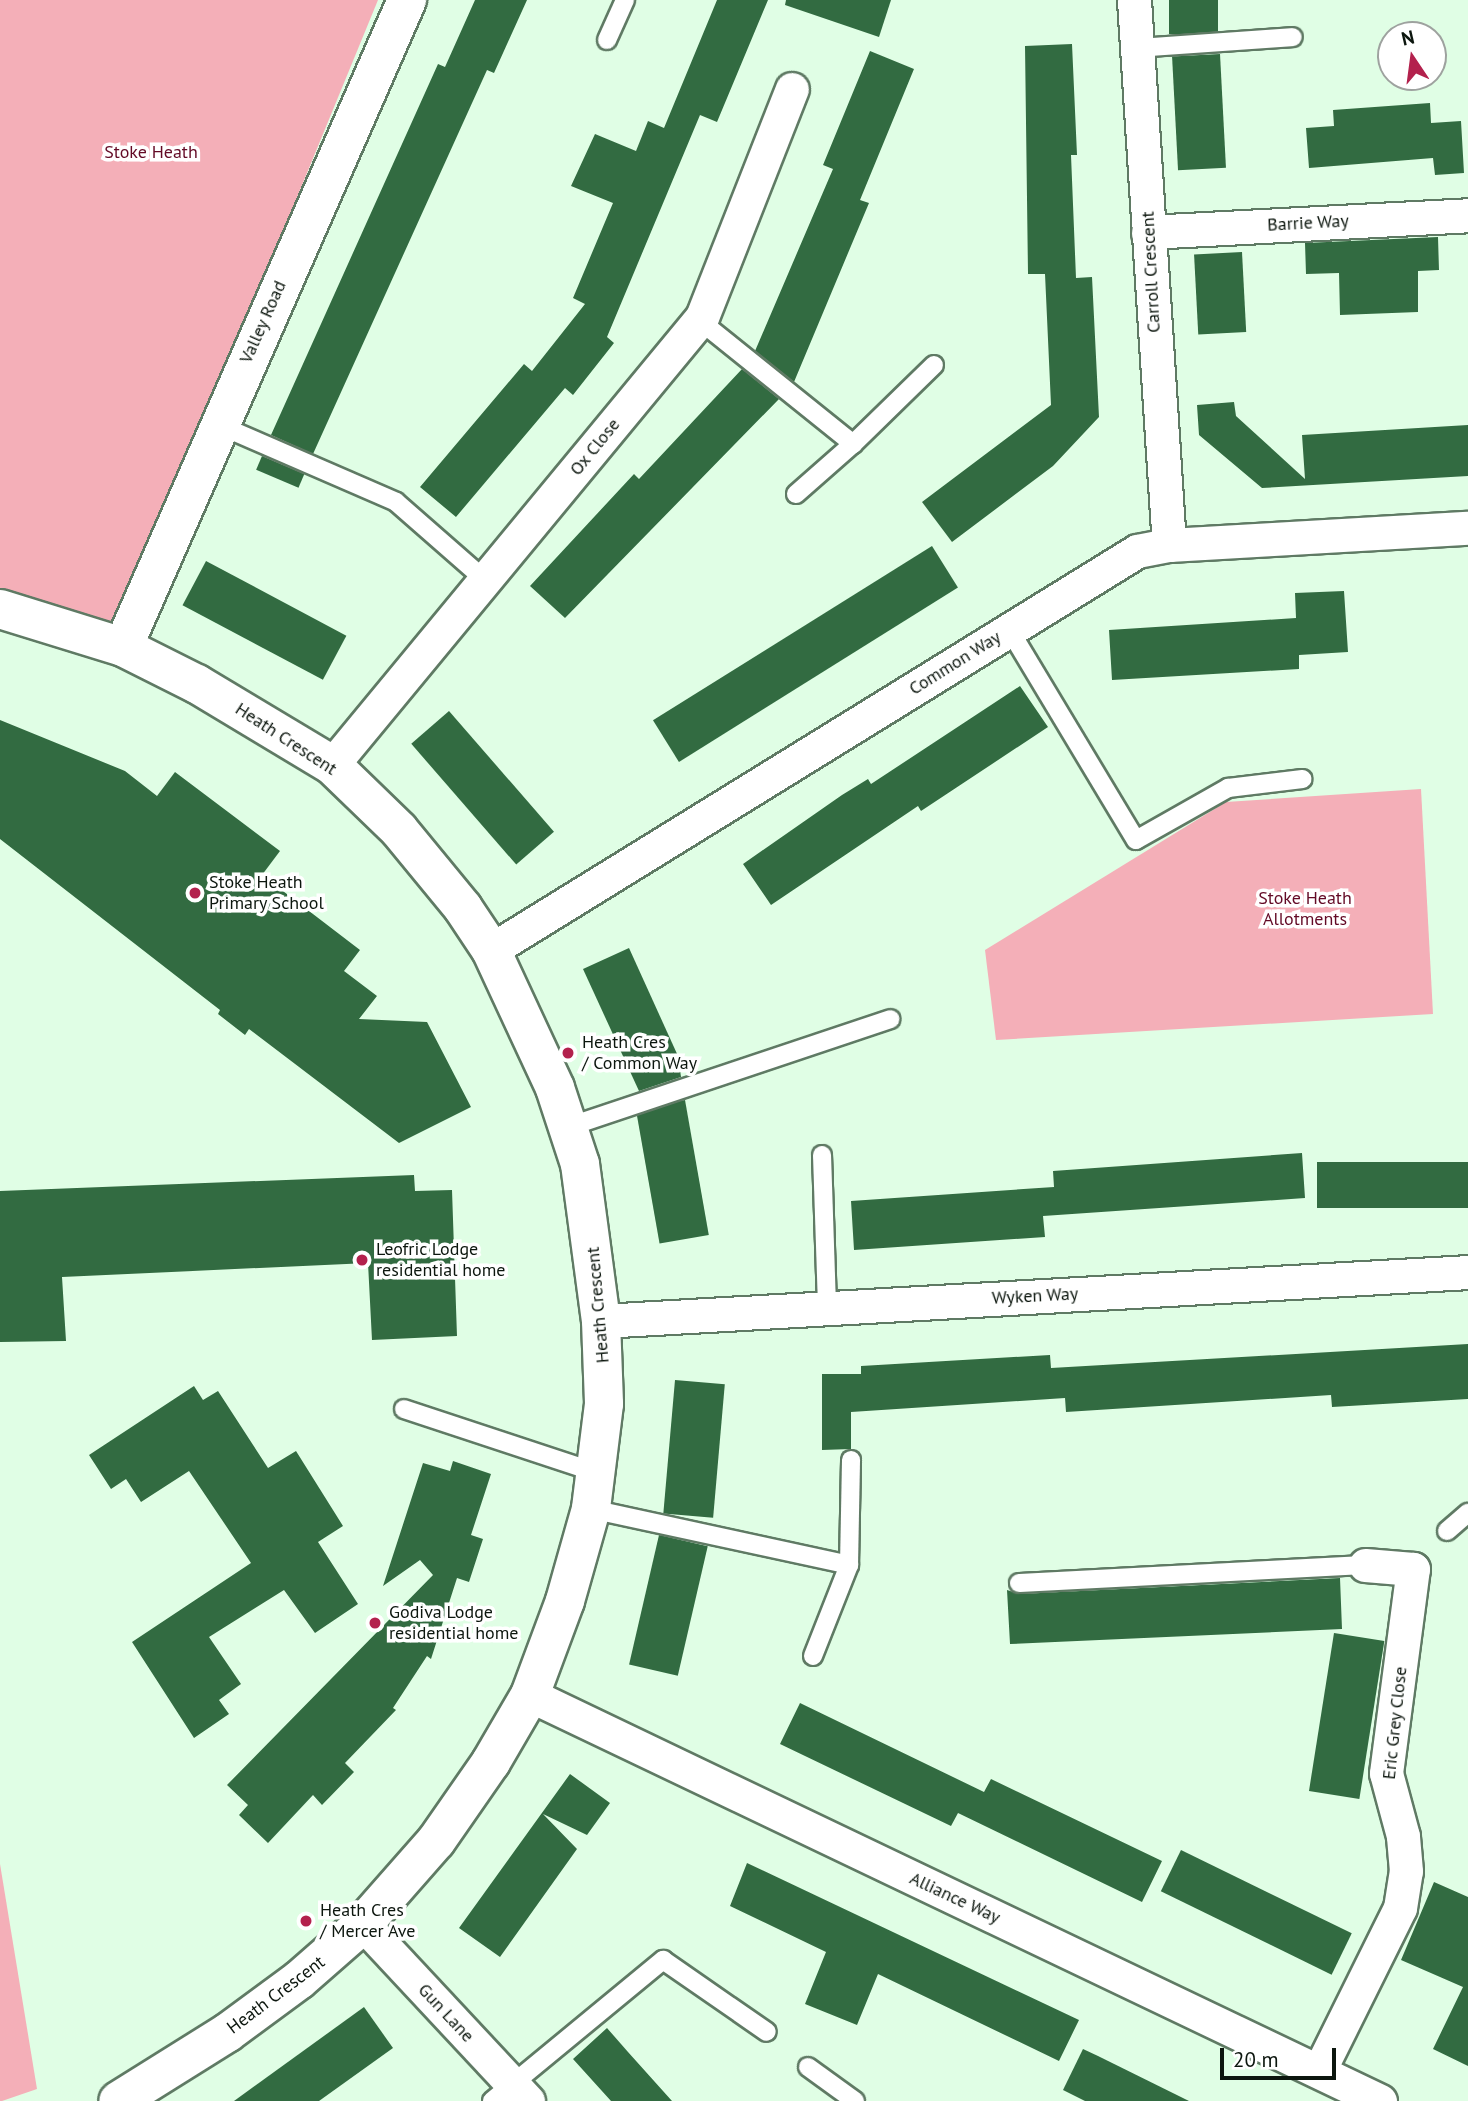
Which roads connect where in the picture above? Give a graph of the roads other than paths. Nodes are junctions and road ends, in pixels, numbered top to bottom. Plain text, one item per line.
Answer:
1 (407, 0) edge
2 (625, 0) edge
3 (1135, 0) edge
4 (1293, 37) dead end
5 (607, 40) dead end
6 (1138, 48) junction
7 (792, 89) dead end
8 (1468, 215) edge
9 (1148, 232) junction
10 (699, 320) junction
11 (934, 365) dead end
12 (218, 424) junction
13 (853, 444) junction
14 (796, 494) dead end
15 (1468, 528) edge
16 (1168, 545) junction
17 (485, 580) junction
18 (0, 609) edge
19 (1009, 629) junction
20 (123, 647) junction
21 (332, 765) junction
22 (1301, 779) dead end
23 (491, 950) junction
24 (890, 1020) dead end
25 (568, 1127) junction
26 (822, 1155) dead end
27 (1468, 1272) edge
28 (827, 1308) junction
29 (601, 1321) junction
30 (404, 1409) dead end
31 (851, 1460) dead end
32 (595, 1491) junction
33 (1468, 1513) edge
34 (1447, 1531) dead end
35 (849, 1565) junction
36 (1364, 1565) joint
37 (1020, 1583) dead end
38 (813, 1656) dead end
39 (530, 1695) junction
40 (363, 1924) junction
41 (766, 2032) dead end
42 (808, 2067) dead end
43 (1319, 2071) junction
44 (511, 2095) edge
45 (118, 2101) edge
46 (855, 2101) edge
47 (1380, 2101) edge

1 - 12 street, Valley Road
2 - 5 lane
3 - 6 street, Carroll Crescent
4 - 6 lane
6 - 9 street, Carroll Crescent
7 - 10 street, Ox Close
8 - 9 street, Barrie Way
9 - 16 street, Carroll Crescent
10 - 13 lane
10 - 17 street, Ox Close
11 - 13 lane
12 - 17 lane
12 - 20 street, Valley Road
13 - 14 lane
15 - 16 street, Common Way
16 - 19 street, Common Way
17 - 21 street, Ox Close
18 - 20 street, Heath Crescent
19 - 22 lane
19 - 23 street, Common Way
20 - 21 street, Heath Crescent
21 - 23 street, Heath Crescent
23 - 25 street, Heath Crescent
24 - 25 lane
25 - 29 street, Heath Crescent
26 - 28 lane
27 - 28 street, Wyken Way
28 - 29 street, Wyken Way
29 - 32 street, Heath Crescent
30 - 32 lane
31 - 35 lane
32 - 35 lane
32 - 39 street, Heath Crescent
33 - 34 lane
35 - 38 lane
36 - 37 lane
36 - 43 street, Eric Grey Close
39 - 40 street, Heath Crescent
39 - 43 street, Alliance Way
40 - 44 street, Gun Lane
40 - 45 street, Heath Crescent
41 - 44 lane
42 - 46 lane
43 - 47 street, Alliance Way

